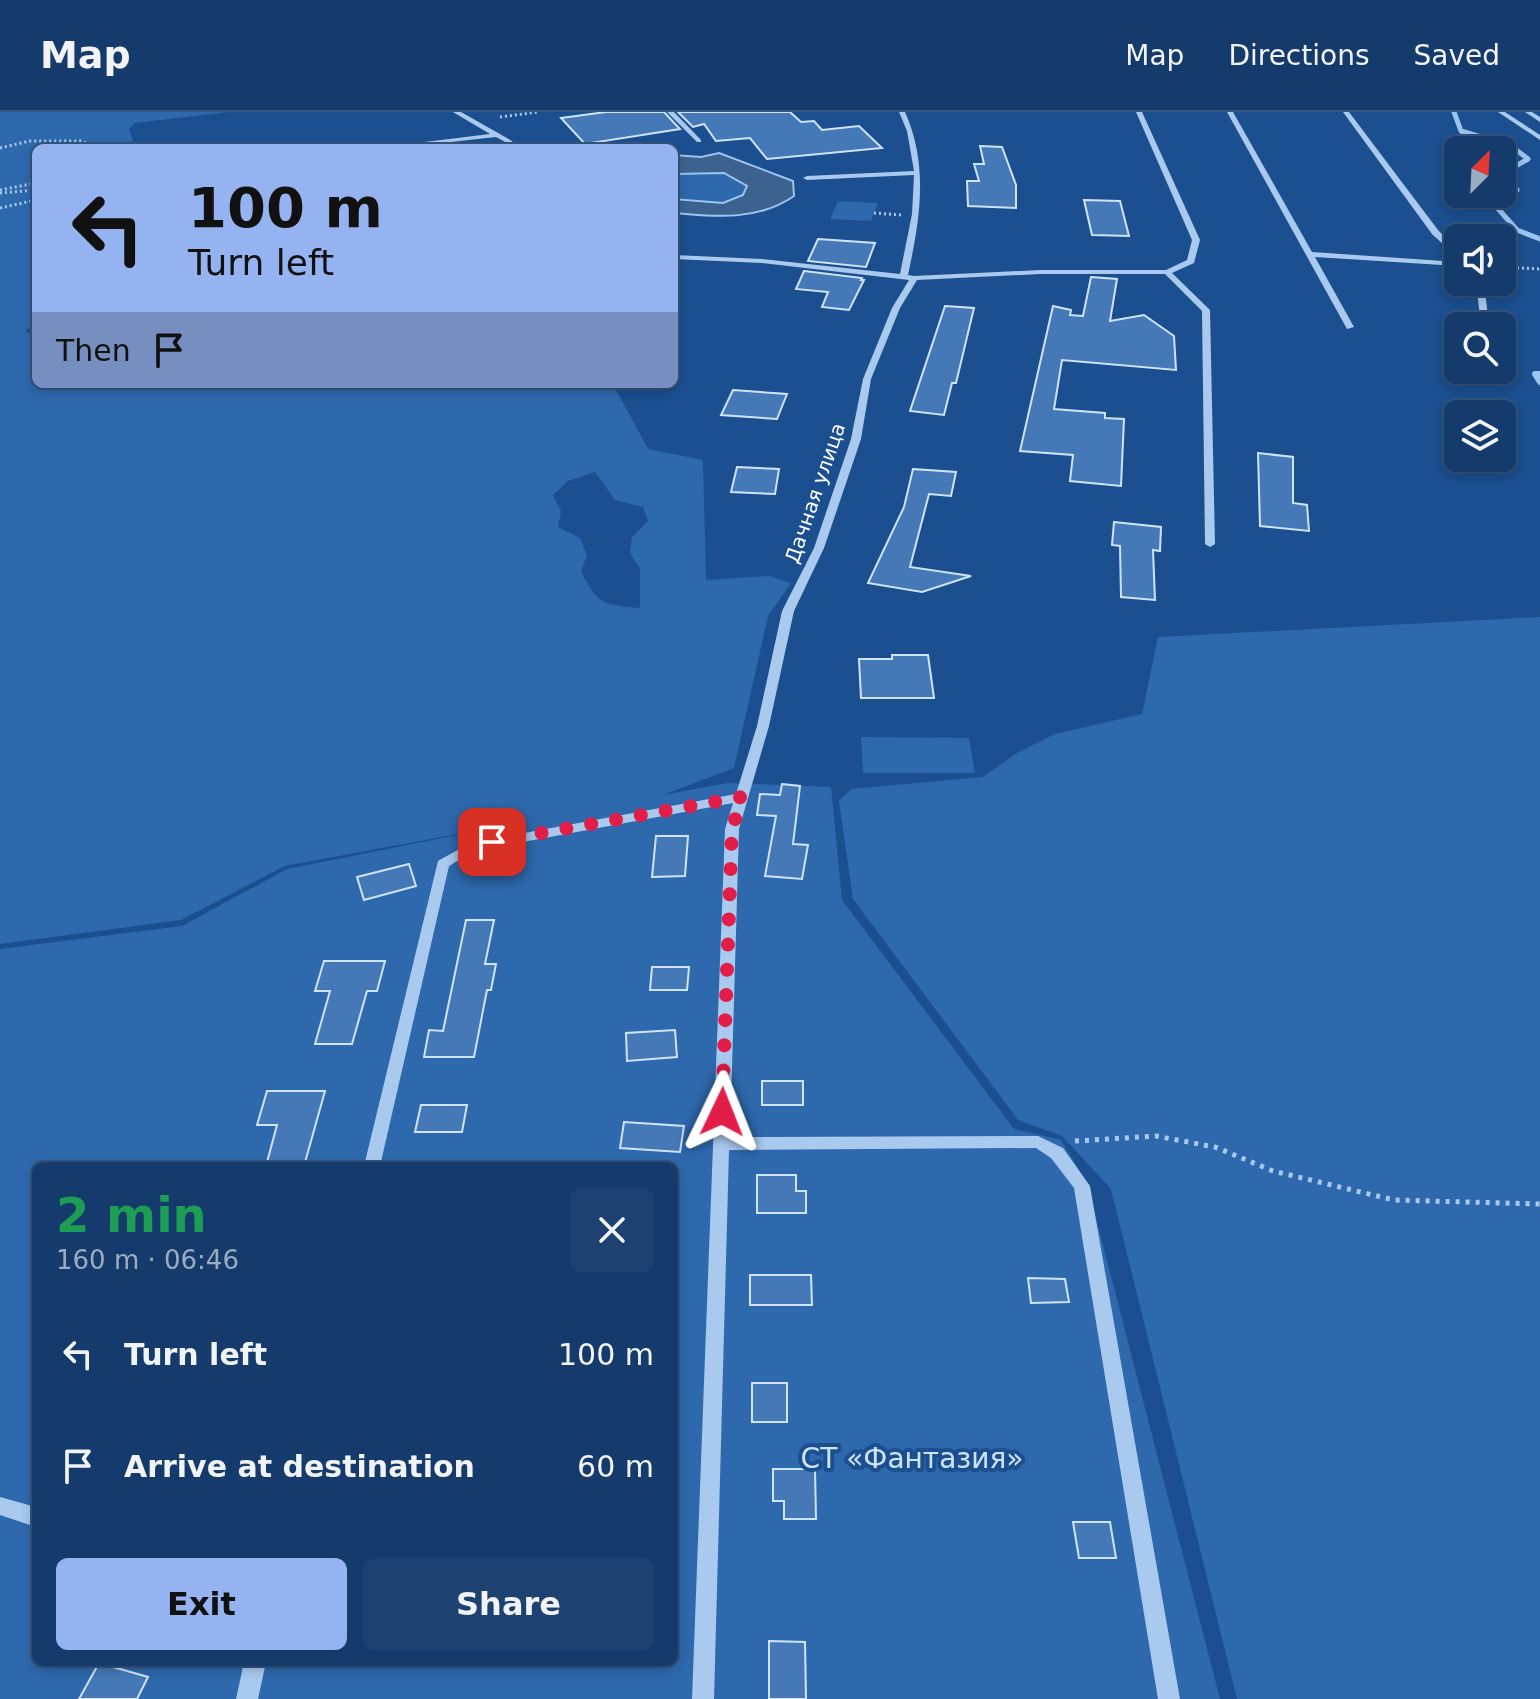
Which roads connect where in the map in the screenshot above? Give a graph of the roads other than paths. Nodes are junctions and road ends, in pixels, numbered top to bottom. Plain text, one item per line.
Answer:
1 (456, 112) edge
2 (670, 112) edge
3 (902, 112) edge
4 (1139, 112) edge
5 (1230, 112) edge
6 (1346, 112) edge
7 (1501, 112) edge
8 (1528, 112) edge
9 (1540, 120) edge
10 (497, 135) junction
11 (1540, 138) edge
12 (699, 141) dead end
13 (415, 144) edge
14 (508, 144) edge
15 (917, 173) junction
16 (807, 178) dead end
17 (1444, 241) edge
18 (1309, 254) junction
19 (678, 257) edge
20 (1444, 263) edge
21 (1167, 272) junction
22 (909, 276) junction
23 (1350, 327) dead end
24 (1210, 544) dead end
25 (742, 797) junction
26 (721, 1144) junction
27 (373, 1162) edge
28 (0, 1506) edge
29 (32, 1516) edge
30 (254, 1666) edge
31 (247, 1699) edge
32 (703, 1699) edge
33 (1169, 1699) edge

1 - 10 street
2 - 12 street
3 - 15 street, Дачная улица
4 - 21 street
5 - 18 street
6 - 17 street
7 - 11 street
8 - 9 street
10 - 13 street
10 - 14 street
15 - 16 street
15 - 22 street, Дачная улица
18 - 20 street
18 - 23 street
19 - 22 street
21 - 22 street
21 - 24 street
22 - 25 street, Дачная улица
25 - 26 street, Дачная улица
25 - 27 street
26 - 32 street, Дачная улица
26 - 33 street
28 - 29 street
30 - 31 street

